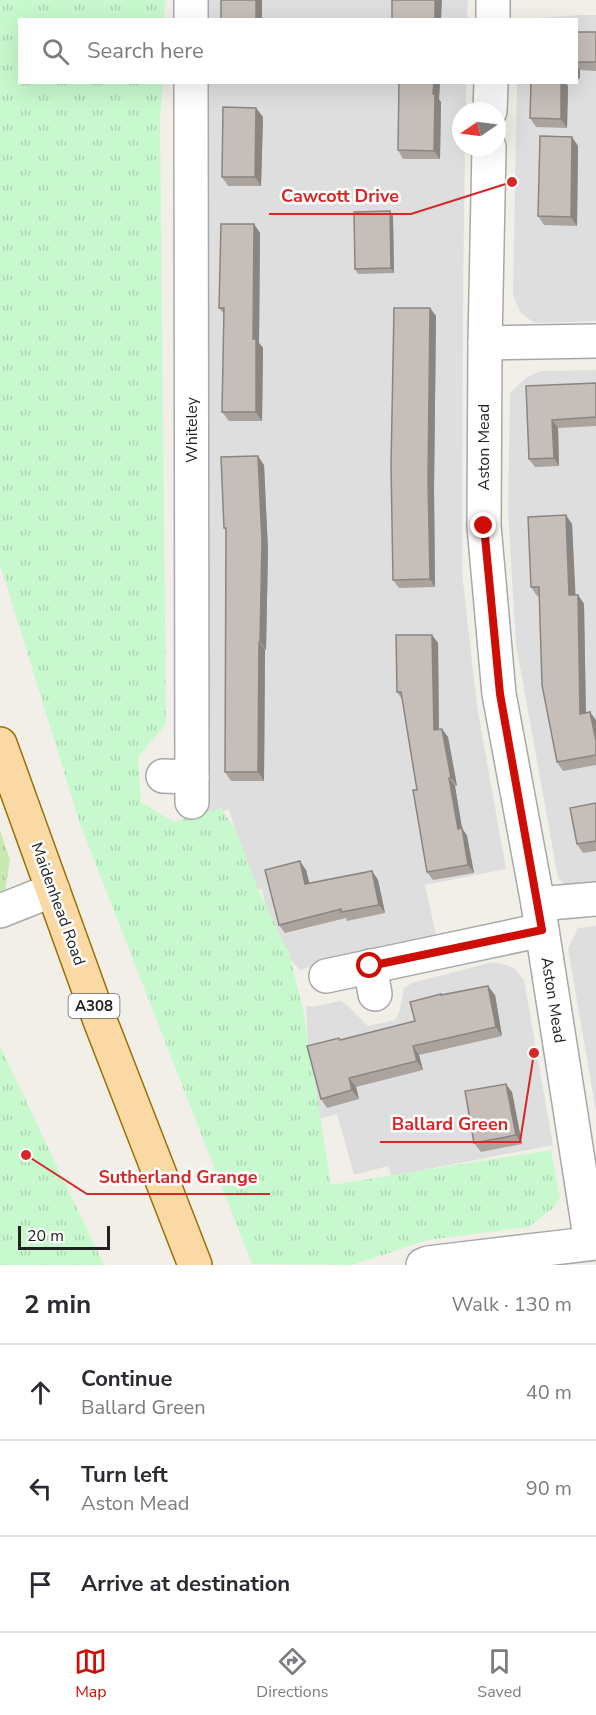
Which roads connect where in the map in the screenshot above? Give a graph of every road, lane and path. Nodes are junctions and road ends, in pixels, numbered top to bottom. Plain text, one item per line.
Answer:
1 (191, 0) edge
2 (493, 0) edge
3 (191, 18) edge
4 (493, 18) edge
5 (191, 84) edge
6 (491, 84) edge
7 (490, 102) edge
8 (489, 156) edge
9 (596, 341) edge
10 (485, 343) junction
11 (0, 744) edge
12 (182, 785) dead end
13 (52, 890) junction
14 (596, 899) edge
15 (0, 911) edge
16 (540, 917) junction
17 (326, 976) dead end
18 (594, 1243) edge
19 (195, 1265) edge
20 (423, 1265) edge

1 - 3 street
2 - 4 street
5 - 12 street, Whiteley
6 - 7 street
8 - 10 street, Aston Mead
9 - 10 street
10 - 16 street, Aston Mead
11 - 13 main road, Maidenhead Road / A308
13 - 15 street
13 - 19 main road, Maidenhead Road / A308
14 - 16 street
16 - 17 street
16 - 18 street, Aston Mead
18 - 20 street

